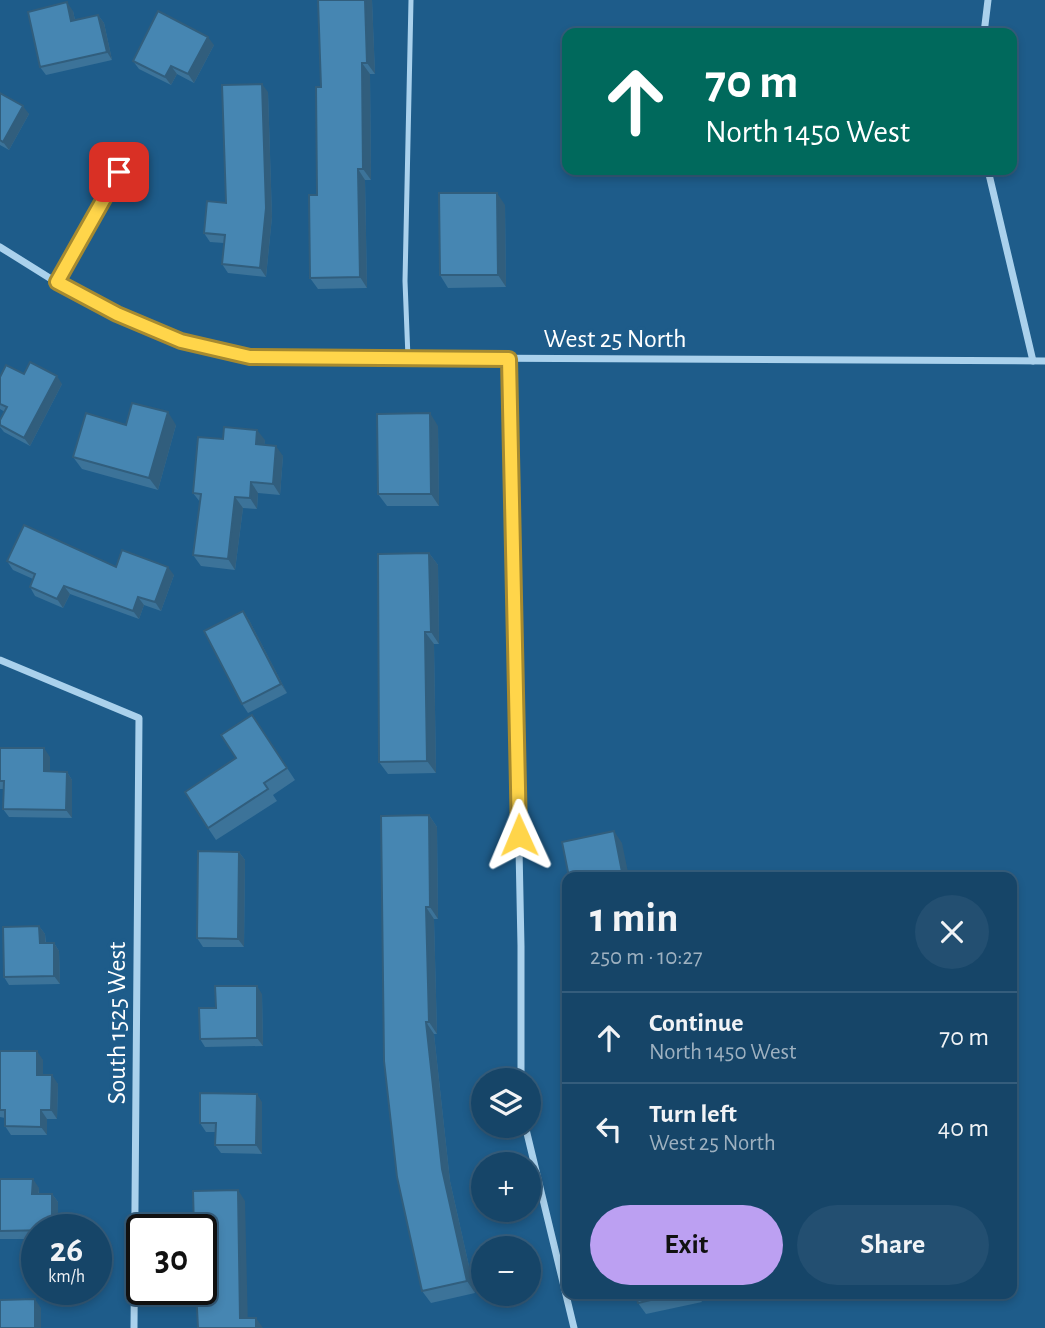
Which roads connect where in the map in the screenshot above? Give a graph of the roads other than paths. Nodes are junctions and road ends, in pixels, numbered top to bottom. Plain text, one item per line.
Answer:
1 (411, 0) edge
2 (989, 0) edge
3 (985, 28) edge
4 (119, 172) dead end
5 (989, 175) edge
6 (0, 247) edge
7 (57, 282) junction
8 (408, 358) junction
9 (509, 359) junction
10 (1034, 362) junction
11 (1045, 362) edge
12 (0, 660) edge
13 (521, 1068) edge
14 (529, 1138) edge
15 (562, 1277) edge
16 (567, 1299) edge
17 (134, 1328) edge
18 (574, 1328) edge

1 - 8 lane
2 - 3 street
4 - 7 street
5 - 10 street
6 - 7 street, West 25 North
7 - 8 street, West 25 North
8 - 9 street, West 25 North
9 - 10 street, West 25 North
9 - 13 street
10 - 11 street, West 25 North
12 - 17 street, South 1525 West
14 - 15 street
16 - 18 street

